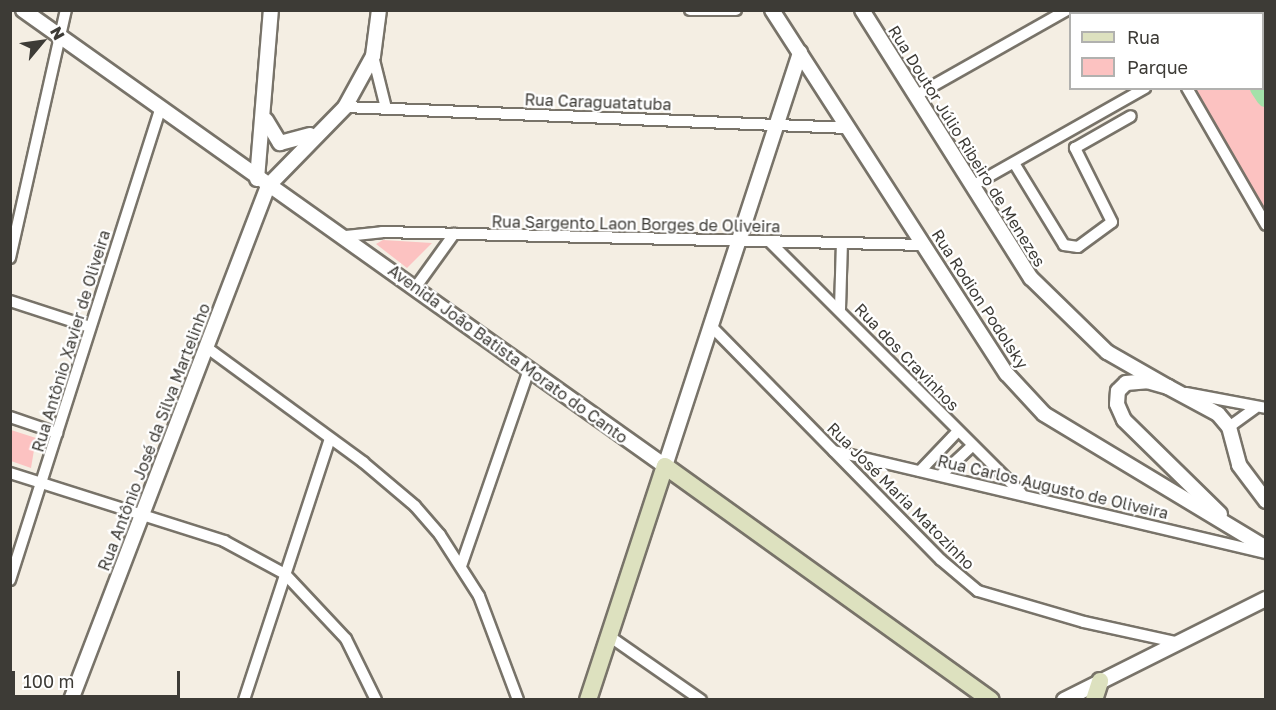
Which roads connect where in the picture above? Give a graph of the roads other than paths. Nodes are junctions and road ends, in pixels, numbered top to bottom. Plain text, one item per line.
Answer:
1 (23, 10) edge
2 (66, 10) edge
3 (271, 10) edge
4 (380, 10) edge
5 (690, 10) edge
6 (736, 10) edge
7 (772, 10) edge
8 (862, 10) edge
9 (1068, 10) edge
10 (58, 35) junction
11 (800, 53) junction
12 (373, 56) junction
13 (1142, 90) edge
14 (1188, 90) edge
15 (915, 96) junction
16 (345, 107) junction
17 (386, 108) junction
18 (160, 111) junction
19 (1131, 116) dead end
20 (265, 118) junction
21 (779, 124) junction
22 (849, 128) junction
23 (315, 133) junction
24 (280, 143) junction
25 (261, 151) junction
26 (1014, 163) junction
27 (286, 166) junction
28 (262, 183) junction
29 (972, 186) junction
30 (1266, 225) edge
31 (454, 234) junction
32 (346, 236) junction
33 (740, 240) junction
34 (770, 242) junction
35 (842, 243) junction
36 (925, 245) junction
37 (10, 258) edge
38 (415, 288) junction
39 (10, 301) edge
40 (840, 309) junction
41 (711, 326) junction
42 (90, 327) junction
43 (206, 347) junction
44 (529, 370) junction
45 (1168, 387) junction
46 (1261, 408) edge
47 (10, 417) edge
48 (1229, 427) junction
49 (958, 431) junction
50 (57, 433) junction
51 (330, 439) junction
52 (973, 445) junction
53 (834, 451) junction
54 (665, 466) junction
55 (920, 471) junction
56 (10, 473) edge
57 (942, 474) junction
58 (44, 483) junction
59 (1021, 494) junction
60 (1266, 501) edge
61 (142, 514) junction
62 (1232, 527) junction
63 (1266, 548) edge
64 (1266, 553) edge
65 (461, 566) junction
66 (285, 574) junction
67 (10, 580) edge
68 (1266, 598) edge
69 (609, 636) junction
70 (1176, 642) junction
71 (1100, 681) junction
72 (71, 699) edge
73 (244, 699) edge
74 (376, 699) edge
75 (518, 699) edge
76 (588, 699) edge
77 (701, 699) edge
78 (991, 699) edge
79 (1064, 699) edge
80 (1094, 699) edge

1 - 10 street, Avenida João Batista Morato do Canto
2 - 10 street
3 - 20 street
4 - 12 street
5 - 6 street
7 - 11 street, Rua Rodion Podolsky
8 - 15 street, Rua Doutor Júlio Ribeiro de Menezes
9 - 15 street
10 - 18 street, Avenida João Batista Morato do Canto
10 - 37 street
11 - 21 street
11 - 22 street, Rua Rodion Podolsky
12 - 16 street
12 - 17 street
13 - 26 street
14 - 30 street
15 - 29 street, Rua Doutor Júlio Ribeiro de Menezes
16 - 17 street, Rua Caraguatatuba
16 - 23 street
17 - 21 street, Rua Caraguatatuba
18 - 28 street, Avenida João Batista Morato do Canto
18 - 42 street, Rua Antônio Xavier de Oliveira
19 - 26 street
20 - 24 street
20 - 25 street
21 - 22 street, Rua Caraguatatuba
21 - 33 street
22 - 36 street, Rua Rodion Podolsky
23 - 24 street
23 - 27 street
24 - 25 street
24 - 27 street
25 - 28 street
26 - 29 street
27 - 28 street
28 - 32 street, Avenida João Batista Morato do Canto
28 - 43 street, Rua Antônio José da Silva Martelinho
29 - 45 street, Rua Doutor Júlio Ribeiro de Menezes
31 - 32 street, Rua Sargento Laon Borges de Oliveira
31 - 33 street, Rua Sargento Laon Borges de Oliveira
31 - 38 street
32 - 38 street, Avenida João Batista Morato do Canto
33 - 34 street, Rua Sargento Laon Borges de Oliveira
33 - 41 street
34 - 35 street, Rua Sargento Laon Borges de Oliveira
34 - 40 street, Rua dos Cravinhos
35 - 36 street, Rua Sargento Laon Borges de Oliveira
35 - 40 street
36 - 62 street, Rua Rodion Podolsky
38 - 44 street, Avenida João Batista Morato do Canto
39 - 42 street
40 - 49 street, Rua dos Cravinhos
41 - 53 street, Rua José Maria Matozinho
41 - 54 street
42 - 50 street, Rua Antônio Xavier de Oliveira
43 - 51 street
43 - 61 street, Rua Antônio José da Silva Martelinho
44 - 54 street, Avenida João Batista Morato do Canto
44 - 65 street
45 - 46 street, Rua Doutor Júlio Ribeiro de Menezes
45 - 48 street
45 - 62 street
46 - 48 street
47 - 50 street
48 - 60 street
49 - 52 street, Rua dos Cravinhos
49 - 55 street
50 - 58 street, Rua Antônio Xavier de Oliveira
51 - 65 street
51 - 66 street
52 - 57 street
52 - 59 street, Rua dos Cravinhos
53 - 55 street, Rua Carlos Augusto de Oliveira
53 - 70 street, Rua José Maria Matozinho
54 - 69 main road
54 - 78 main road, Avenida João Batista Morato do Canto
55 - 57 street, Rua Carlos Augusto de Oliveira
56 - 58 street
57 - 59 street, Rua Carlos Augusto de Oliveira
58 - 61 street
58 - 67 street, Rua Antônio Xavier de Oliveira
59 - 64 street, Rua Carlos Augusto de Oliveira
61 - 66 street
61 - 72 street, Rua Antônio José da Silva Martelinho
62 - 63 street, Rua Rodion Podolsky
65 - 75 street
66 - 73 street
66 - 74 street
68 - 70 street
69 - 76 main road
69 - 77 street
70 - 71 street
71 - 79 street
71 - 80 main road

